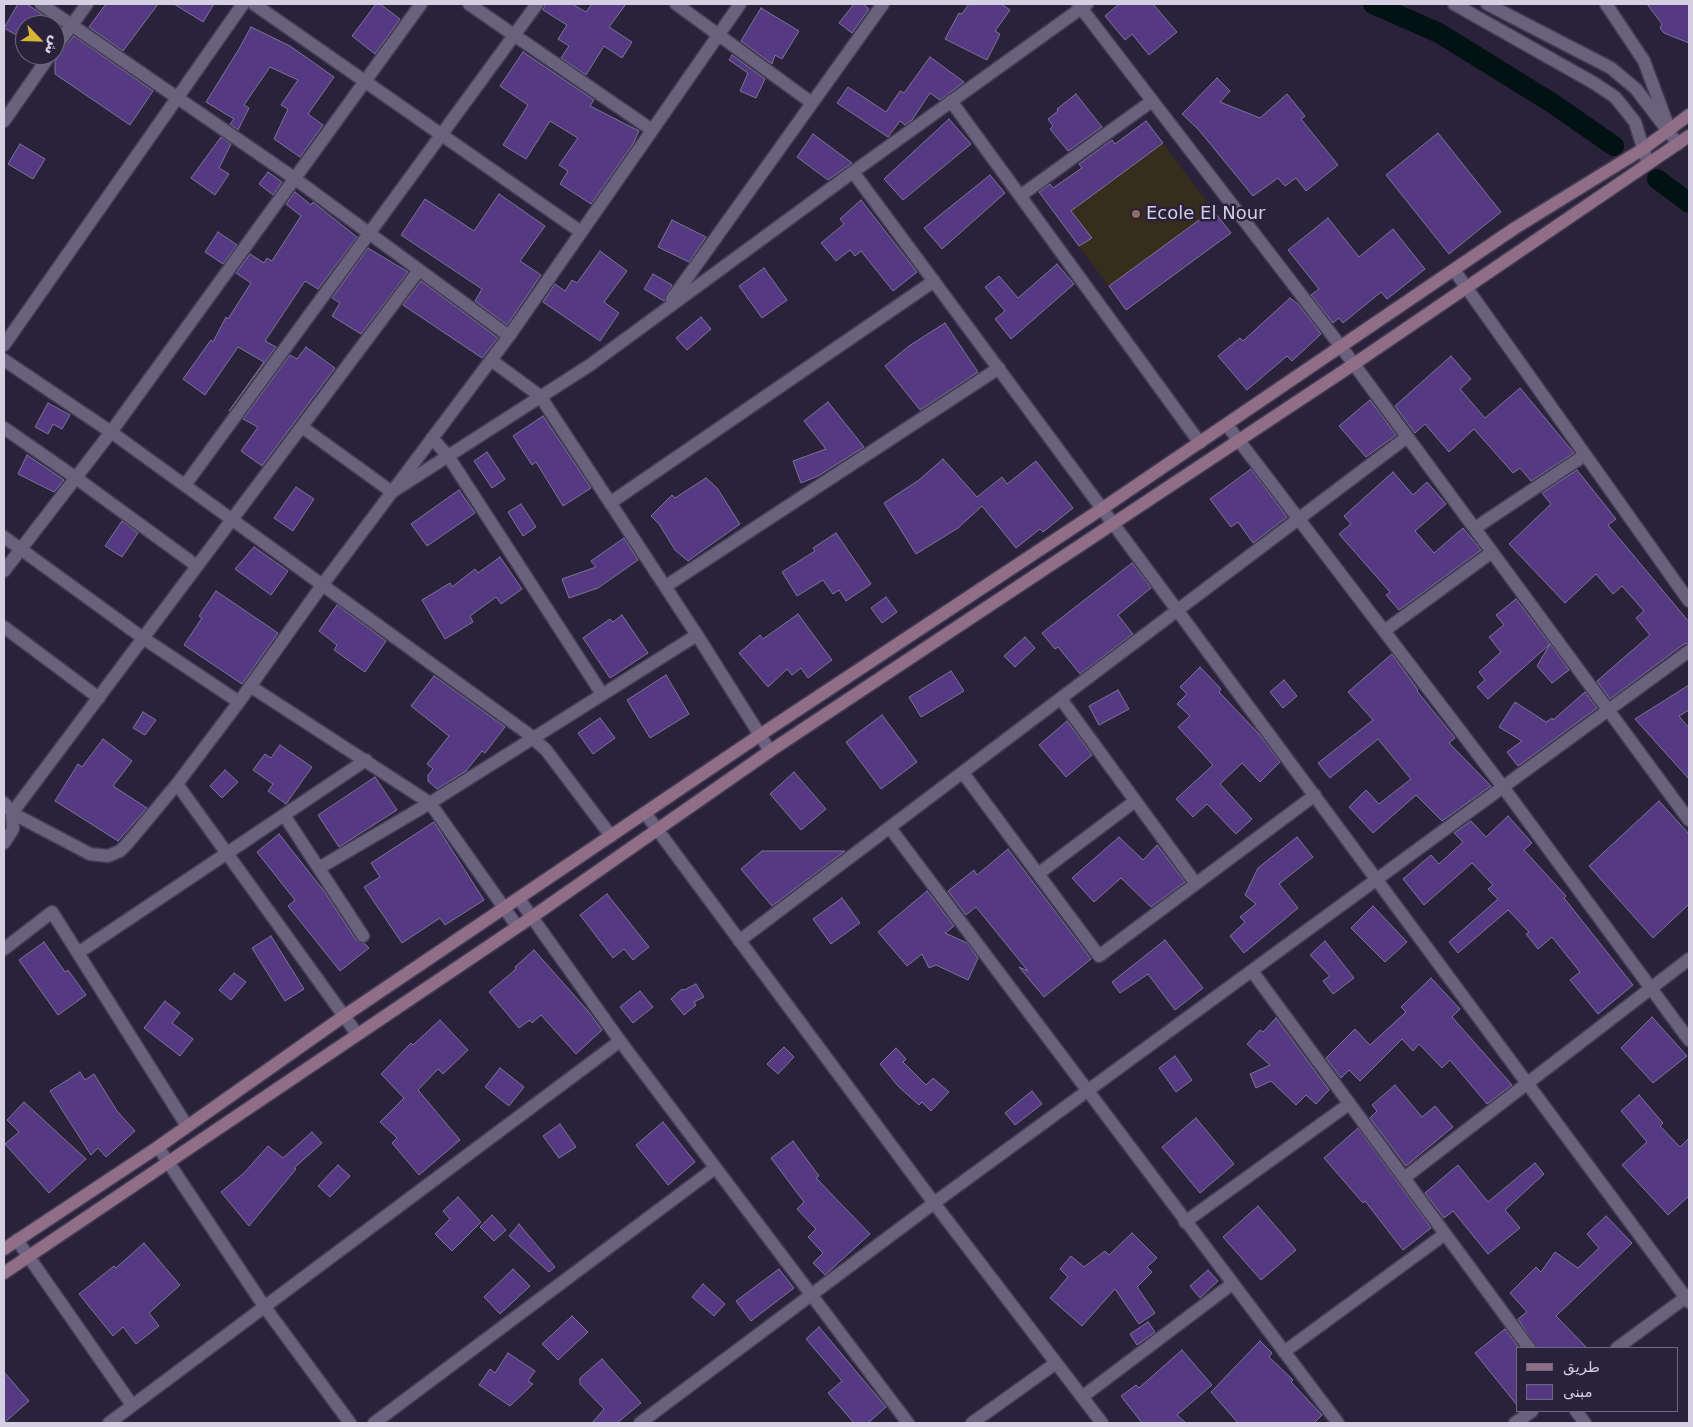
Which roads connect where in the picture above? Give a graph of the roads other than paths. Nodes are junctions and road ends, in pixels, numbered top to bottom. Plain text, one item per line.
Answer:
1 (40, 4) edge
2 (86, 4) edge
3 (243, 4) edge
4 (254, 4) edge
5 (421, 4) edge
6 (469, 4) edge
7 (536, 4) edge
8 (676, 4) edge
9 (740, 4) edge
10 (883, 4) edge
11 (1454, 4) edge
12 (1487, 4) edge
13 (1606, 4) edge
14 (1082, 5) edge
15 (72, 24) junction
16 (65, 34) edge
17 (719, 34) junction
18 (514, 35) junction
19 (43, 65) edge
20 (366, 80) junction
21 (1636, 89) junction
22 (178, 97) junction
23 (951, 101) junction
24 (1152, 101) junction
25 (812, 103) junction
26 (1621, 103) junction
27 (1689, 116) edge
28 (4, 121) edge
29 (652, 130) junction
30 (1669, 130) junction
31 (442, 134) junction
32 (1689, 136) edge
33 (1678, 144) junction
34 (1643, 148) junction
35 (1648, 164) junction
36 (853, 172) junction
37 (294, 178) junction
38 (1020, 196) junction
39 (1515, 228) junction
40 (581, 232) junction
41 (369, 233) junction
42 (1526, 246) junction
43 (419, 270) junction
44 (1454, 270) junction
45 (934, 281) junction
46 (1466, 287) junction
47 (665, 309) junction
48 (509, 336) junction
49 (4, 345) edge
50 (1342, 348) junction
51 (4, 360) edge
52 (491, 360) junction
53 (1354, 364) junction
54 (999, 368) junction
55 (540, 396) junction
56 (1228, 425) junction
57 (302, 426) junction
58 (4, 428) edge
59 (111, 432) junction
60 (1407, 437) junction
61 (432, 438) junction
62 (1239, 440) junction
63 (1200, 443) junction
64 (1585, 455) junction
65 (448, 456) junction
66 (76, 478) junction
67 (185, 485) junction
68 (392, 492) junction
69 (610, 503) junction
70 (1103, 508) junction
71 (233, 519) junction
72 (1300, 520) junction
73 (1114, 523) junction
74 (1475, 528) junction
75 (4, 537) edge
76 (20, 550) junction
77 (1492, 552) junction
78 (198, 566) junction
79 (4, 571) edge
80 (323, 584) junction
81 (666, 586) junction
82 (1689, 601) edge
83 (1179, 610) junction
84 (4, 627) edge
85 (1384, 630) junction
86 (697, 634) junction
87 (143, 638) junction
88 (1689, 651) edge
89 (250, 686) junction
90 (602, 694) junction
91 (99, 698) junction
92 (1061, 699) junction
93 (240, 702) junction
94 (1608, 711) junction
95 (760, 735) junction
96 (533, 738) junction
97 (770, 752) junction
98 (366, 760) junction
99 (964, 773) junction
100 (177, 784) junction
101 (1503, 787) junction
102 (1315, 795) junction
103 (1135, 801) junction
104 (430, 803) junction
105 (8, 808) edge
106 (645, 814) junction
107 (284, 815) junction
108 (1689, 820) edge
109 (890, 828) junction
110 (657, 830) junction
111 (611, 836) junction
112 (4, 843) edge
113 (227, 854) junction
114 (319, 868) junction
115 (1038, 874) junction
116 (1377, 879) junction
117 (1196, 884) junction
118 (519, 899) junction
119 (505, 908) junction
120 (532, 917) junction
121 (517, 926) junction
122 (363, 936) dead end
123 (740, 941) junction
124 (4, 949) edge
125 (78, 953) junction
126 (1689, 959) edge
127 (1252, 971) junction
128 (1651, 988) junction
129 (344, 1016) junction
130 (356, 1034) junction
131 (1689, 1040) edge
132 (620, 1041) junction
133 (1528, 1083) junction
134 (1087, 1092) junction
135 (1349, 1104) junction
136 (188, 1126) junction
137 (158, 1147) junction
138 (168, 1162) junction
139 (715, 1168) junction
140 (1404, 1178) junction
141 (934, 1203) junction
142 (1185, 1222) junction
143 (1445, 1234) junction
144 (17, 1240) junction
145 (4, 1249) edge
146 (28, 1256) junction
147 (4, 1273) edge
148 (1232, 1284) junction
149 (811, 1295) junction
150 (1688, 1298) edge
151 (264, 1306) junction
152 (1528, 1347) edge
153 (1618, 1347) edge
154 (1284, 1352) junction
155 (1056, 1363) junction
156 (1082, 1397) junction
157 (132, 1405) junction
158 (1531, 1412) edge
159 (1577, 1412) edge
160 (904, 1422) edge
161 (109, 1423) edge
162 (350, 1423) edge
163 (374, 1423) edge
164 (640, 1423) edge
165 (972, 1423) edge
166 (1102, 1423) edge
167 (1338, 1423) edge
168 (1515, 1423) edge
169 (1585, 1423) edge

1 - 15 street
2 - 15 street
3 - 22 street
4 - 20 street
5 - 20 street
6 - 18 street
7 - 18 street
8 - 17 street
9 - 17 street
10 - 25 street
11 - 26 street
12 - 21 street
13 - 30 street
14 - 23 street
14 - 24 street
15 - 16 street
15 - 22 street
17 - 25 street
17 - 29 street
18 - 29 street
18 - 31 street
19 - 28 street
20 - 31 street
20 - 37 street
21 - 26 street
21 - 30 street
22 - 37 street
22 - 49 street
23 - 36 street
23 - 38 street
24 - 38 street
24 - 50 street
25 - 47 street
26 - 34 street
27 - 30 main road
29 - 40 street
30 - 33 street
30 - 34 main road
31 - 40 street
31 - 41 street
32 - 33 main road
33 - 35 main road
34 - 35 street
34 - 39 main road
35 - 42 main road
36 - 45 street
36 - 47 street
37 - 41 street
37 - 59 street
38 - 63 street
39 - 42 main road
39 - 44 main road
40 - 48 street
41 - 43 street
41 - 67 street
42 - 46 main road
43 - 48 street
43 - 57 street
44 - 46 street
44 - 50 main road
45 - 54 street
45 - 69 street
46 - 53 main road
46 - 64 street
47 - 55 street
48 - 52 street
50 - 53 street
50 - 56 main road
51 - 59 street
52 - 55 street
52 - 61 street
53 - 60 street
53 - 62 main road
54 - 70 street
54 - 81 street
55 - 65 street
55 - 69 street
56 - 62 street
56 - 63 main road
57 - 68 street
57 - 71 street
58 - 66 street
59 - 66 street
59 - 67 street
60 - 72 street
60 - 74 street
61 - 65 street
61 - 68 street
62 - 72 street
62 - 73 main road
63 - 70 main road
64 - 74 street
64 - 82 street
65 - 68 street
65 - 90 street
66 - 76 street
66 - 78 street
67 - 71 street
68 - 80 street
69 - 81 street
70 - 73 street
70 - 95 main road
71 - 78 street
71 - 80 street
72 - 83 street
72 - 85 street
73 - 83 street
73 - 97 main road
74 - 77 street
75 - 76 street
76 - 79 street
76 - 87 street
77 - 85 street
77 - 94 street
78 - 87 street
80 - 89 street
80 - 96 street
81 - 86 street
83 - 92 street
83 - 102 street
84 - 91 street
85 - 101 street
86 - 90 street
86 - 95 street
87 - 91 street
87 - 93 street
88 - 94 street
89 - 93 street
89 - 98 street
90 - 96 street
91 - 105 street
92 - 99 street
92 - 103 street
93 - 100 street
94 - 101 street
94 - 108 street
95 - 97 street
95 - 106 main road
96 - 104 street
96 - 111 street
97 - 110 main road
98 - 104 street
98 - 107 street
99 - 109 street
99 - 115 street
100 - 105 street
100 - 113 street
101 - 116 street
101 - 128 street
102 - 116 street
102 - 117 street
103 - 115 street
103 - 117 street
104 - 114 street
104 - 119 street
105 - 112 street
106 - 110 street
106 - 111 main road
107 - 113 street
107 - 114 street
109 - 123 street
109 - 134 street
110 - 120 main road
110 - 123 street
111 - 118 main road
113 - 125 street
113 - 129 street
114 - 122 street
115 - 117 street
116 - 127 street
116 - 133 street
118 - 119 main road
118 - 120 street
119 - 121 street
119 - 129 main road
120 - 121 main road
120 - 132 street
121 - 130 main road
123 - 141 street
124 - 125 street
125 - 136 street
126 - 128 street
127 - 134 street
127 - 135 street
128 - 131 street
128 - 133 street
129 - 130 street
129 - 136 main road
130 - 138 main road
132 - 139 street
132 - 151 street
133 - 140 street
133 - 150 street
134 - 141 street
134 - 142 street
135 - 140 street
135 - 142 street
136 - 137 main road
137 - 138 street
137 - 144 main road
138 - 146 main road
138 - 151 street
139 - 149 street
139 - 163 street
140 - 143 street
141 - 149 street
141 - 155 street
142 - 148 street
143 - 152 street
143 - 154 street
144 - 145 main road
144 - 146 street
146 - 147 main road
146 - 157 street
148 - 154 street
148 - 156 street
149 - 160 street
149 - 164 street
150 - 153 street
151 - 157 street
151 - 162 street
154 - 167 street
155 - 156 street
155 - 165 street
156 - 166 street
157 - 161 street
158 - 168 street
159 - 169 street

